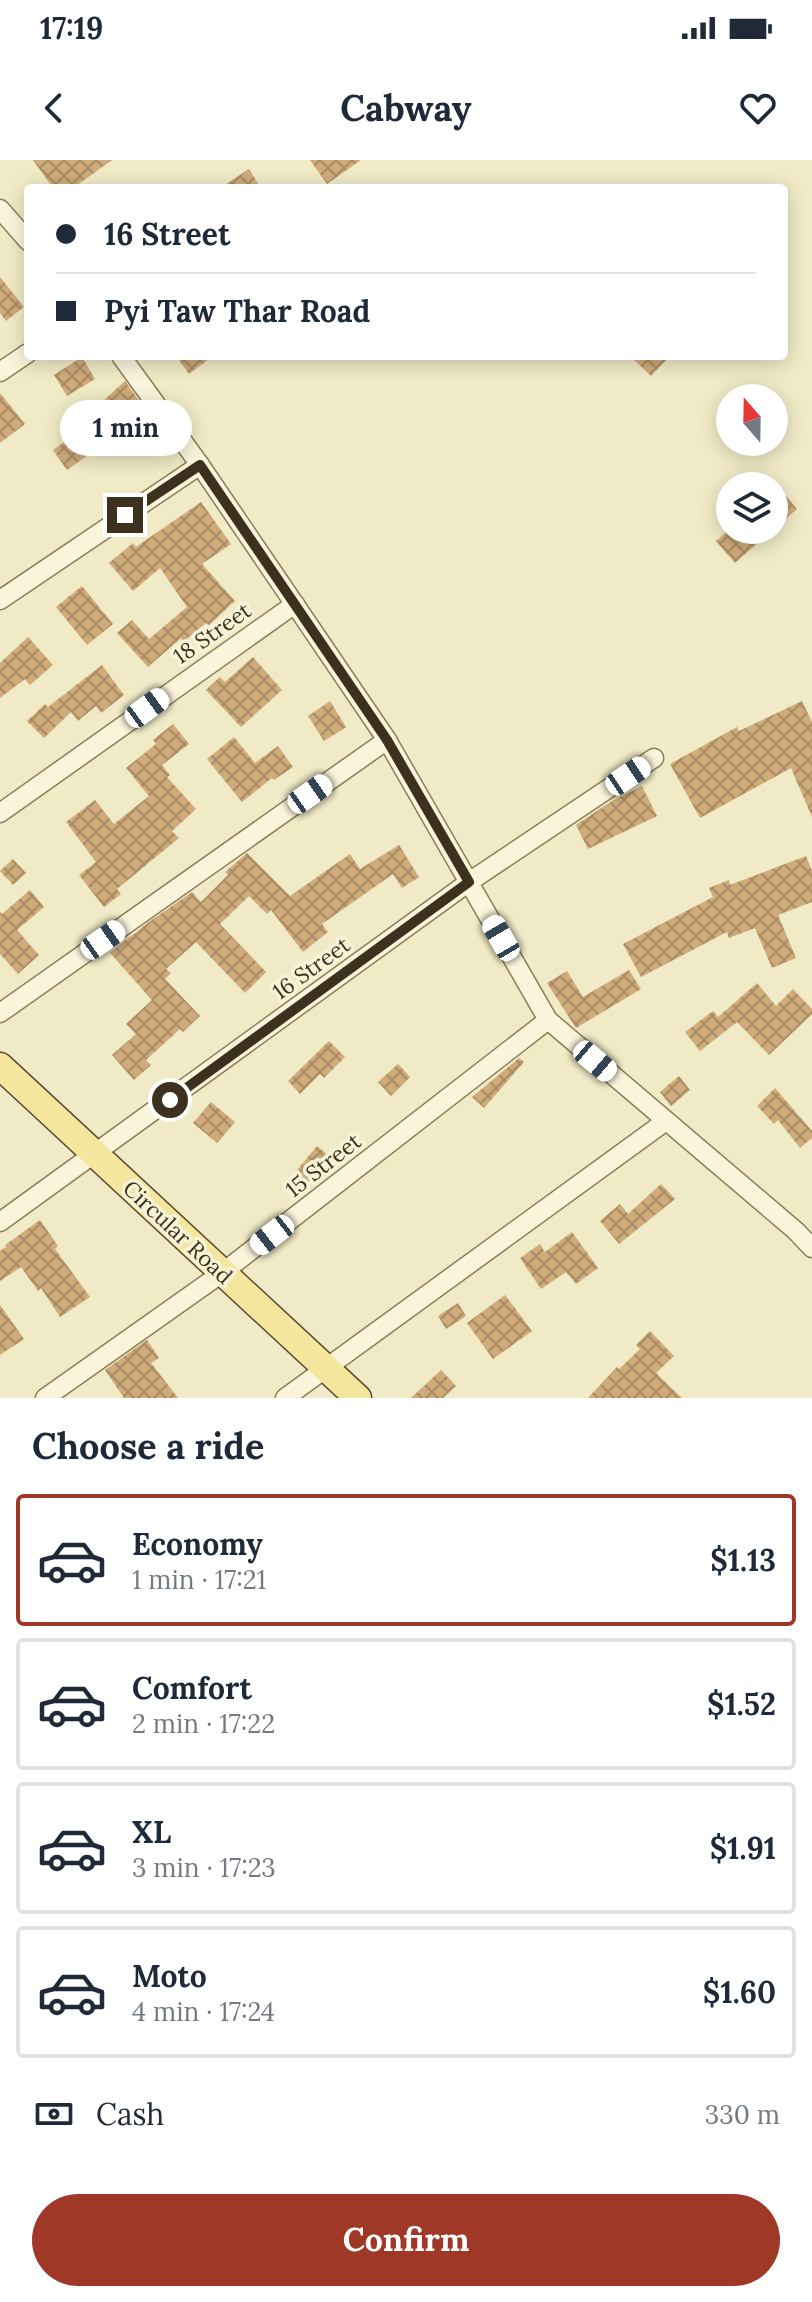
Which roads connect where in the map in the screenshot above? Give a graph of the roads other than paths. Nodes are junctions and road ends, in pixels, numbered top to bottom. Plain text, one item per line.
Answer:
1 (0, 209) edge
2 (24, 236) edge
3 (24, 356) edge
4 (124, 360) edge
5 (0, 372) edge
6 (200, 465) junction
7 (0, 600) edge
8 (295, 604) junction
9 (387, 740) junction
10 (654, 758) dead end
11 (0, 813) edge
12 (469, 882) junction
13 (0, 1013) edge
14 (548, 1020) junction
15 (0, 1066) edge
16 (666, 1121) junction
17 (95, 1155) junction
18 (0, 1222) edge
19 (804, 1227) edge
20 (812, 1248) edge
21 (222, 1273) junction
22 (327, 1369) junction
23 (45, 1398) edge
24 (285, 1398) edge
25 (358, 1398) edge

1 - 2 street
3 - 5 street
4 - 6 street
6 - 7 street
6 - 8 street
8 - 9 street
8 - 11 street, 18 Street
9 - 12 street
9 - 13 street
10 - 12 street, 16 Street
12 - 14 street
12 - 17 street, 16 Street
14 - 16 street
14 - 21 street, 15 Street
15 - 17 main road, Circular Road
16 - 19 street
16 - 22 street
17 - 18 street, 16 Street
17 - 21 main road, Circular Road
19 - 20 street
21 - 22 main road, Circular Road
21 - 23 street, 15 Street
22 - 24 street
22 - 25 main road, Circular Road

